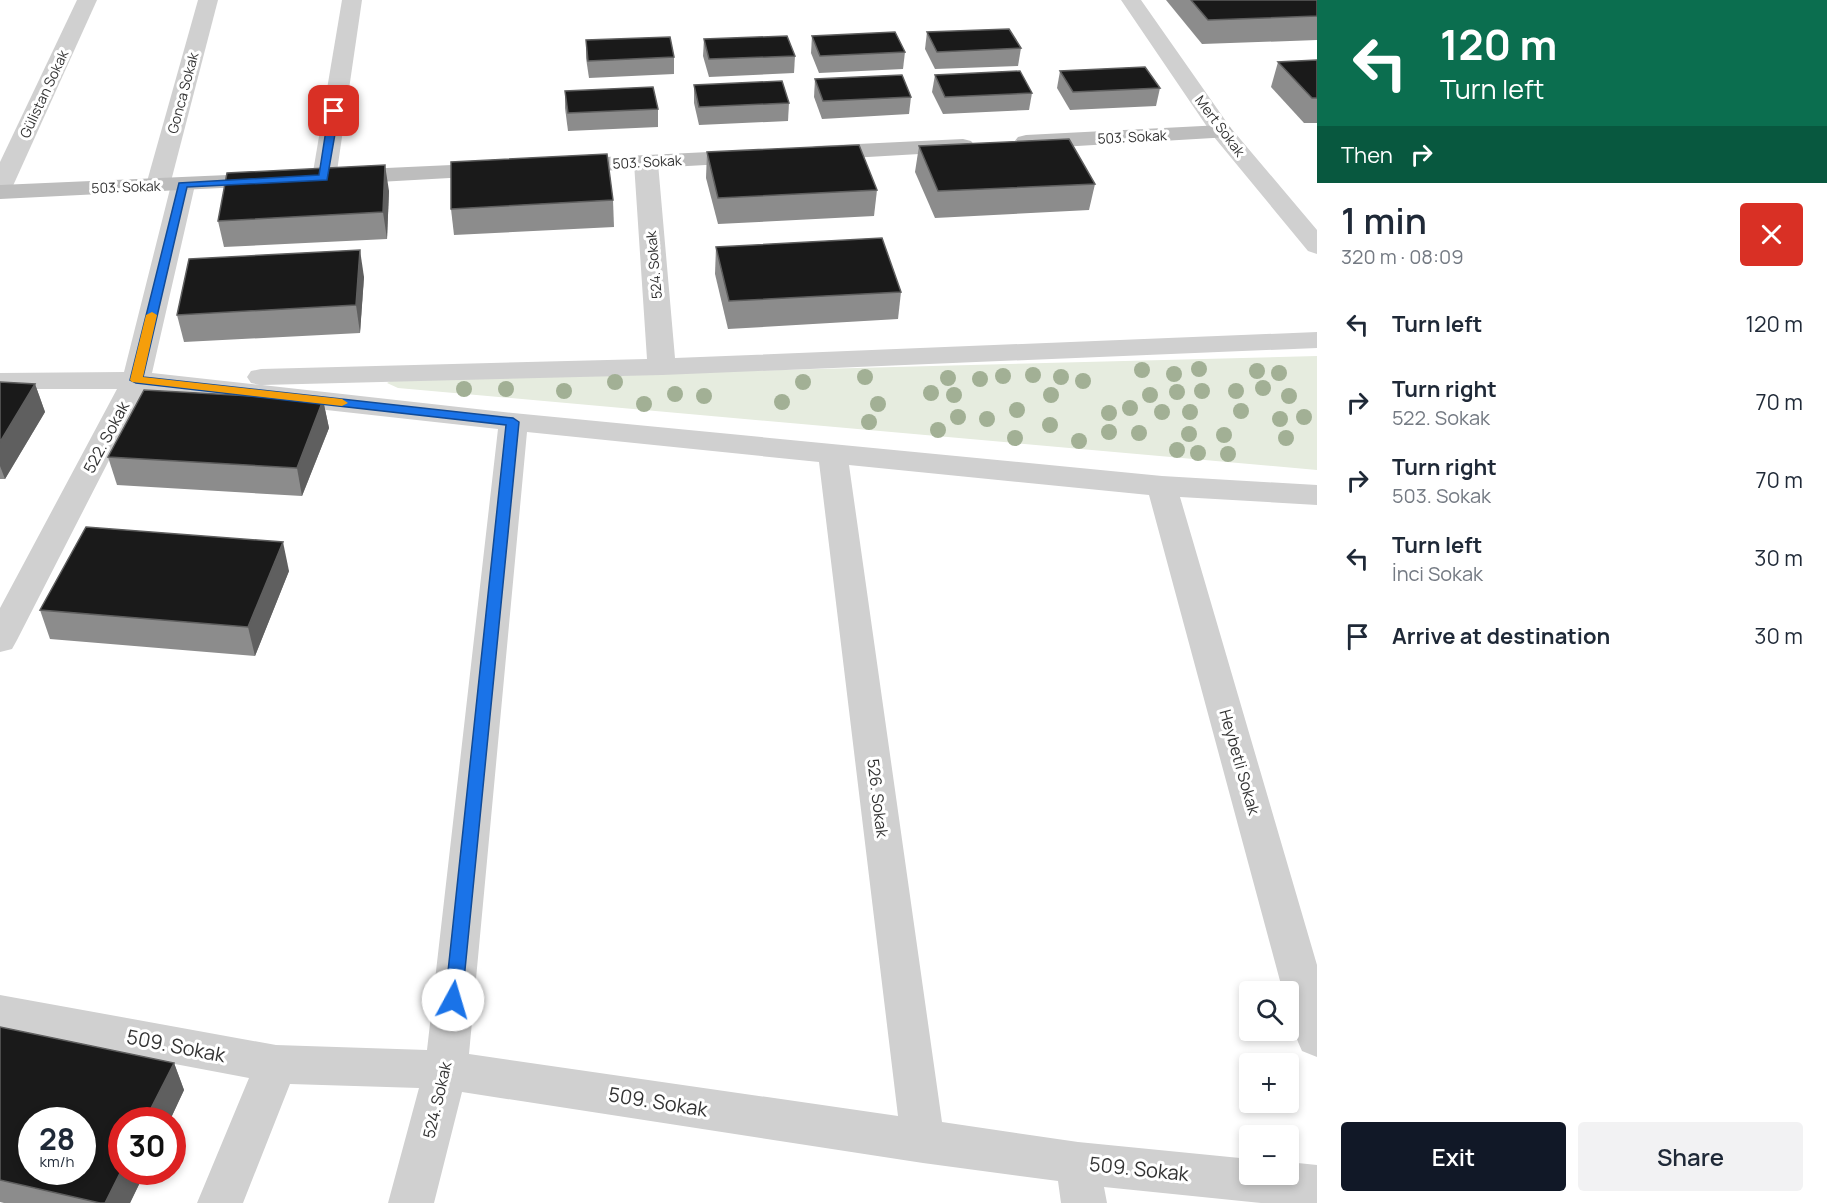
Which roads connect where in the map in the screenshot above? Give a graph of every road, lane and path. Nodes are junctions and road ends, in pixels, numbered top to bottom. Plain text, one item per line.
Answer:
1 (87, 0) edge
2 (208, 0) edge
3 (352, 0) edge
4 (1131, 0) edge
5 (1222, 132) junction
6 (799, 154) edge
7 (775, 156) edge
8 (646, 163) junction
9 (538, 168) edge
10 (514, 169) edge
11 (324, 178) junction
12 (170, 185) junction
13 (0, 190) edge
14 (1317, 246) edge
15 (1317, 340) edge
16 (662, 367) junction
17 (136, 380) junction
18 (0, 381) edge
19 (513, 422) junction
20 (833, 454) junction
21 (1162, 486) junction
22 (1317, 495) edge
23 (0, 640) edge
24 (0, 1013) edge
25 (1317, 1038) edge
26 (276, 1064) junction
27 (446, 1070) junction
28 (923, 1142) junction
29 (1081, 1183) edge
30 (1317, 1187) edge
31 (220, 1203) edge
32 (411, 1203) edge

1 - 13 street, Gülistan Sokak
2 - 12 street, Gonca Sokak
3 - 11 street
4 - 5 street, Mert Sokak
5 - 6 street, 503. Sokak
5 - 14 street, Mert Sokak
7 - 8 street, 503. Sokak
8 - 9 street, 503. Sokak
8 - 16 street, 524. Sokak
10 - 11 street, 503. Sokak
11 - 12 street, 503. Sokak
12 - 13 street, 503. Sokak
12 - 17 street, 522. Sokak
15 - 16 street
16 - 17 street
17 - 18 street
17 - 19 street
17 - 23 street, 522. Sokak
19 - 20 street
19 - 27 street, 524. Sokak
20 - 21 street
20 - 28 street, 526. Sokak
21 - 22 street
21 - 25 street, Heybetli Sokak
24 - 26 street, 509. Sokak
26 - 27 street, 509. Sokak
26 - 31 street
27 - 28 street, 509. Sokak
27 - 32 street, 524. Sokak
28 - 29 street, 509. Sokak
29 - 30 street, 509. Sokak

